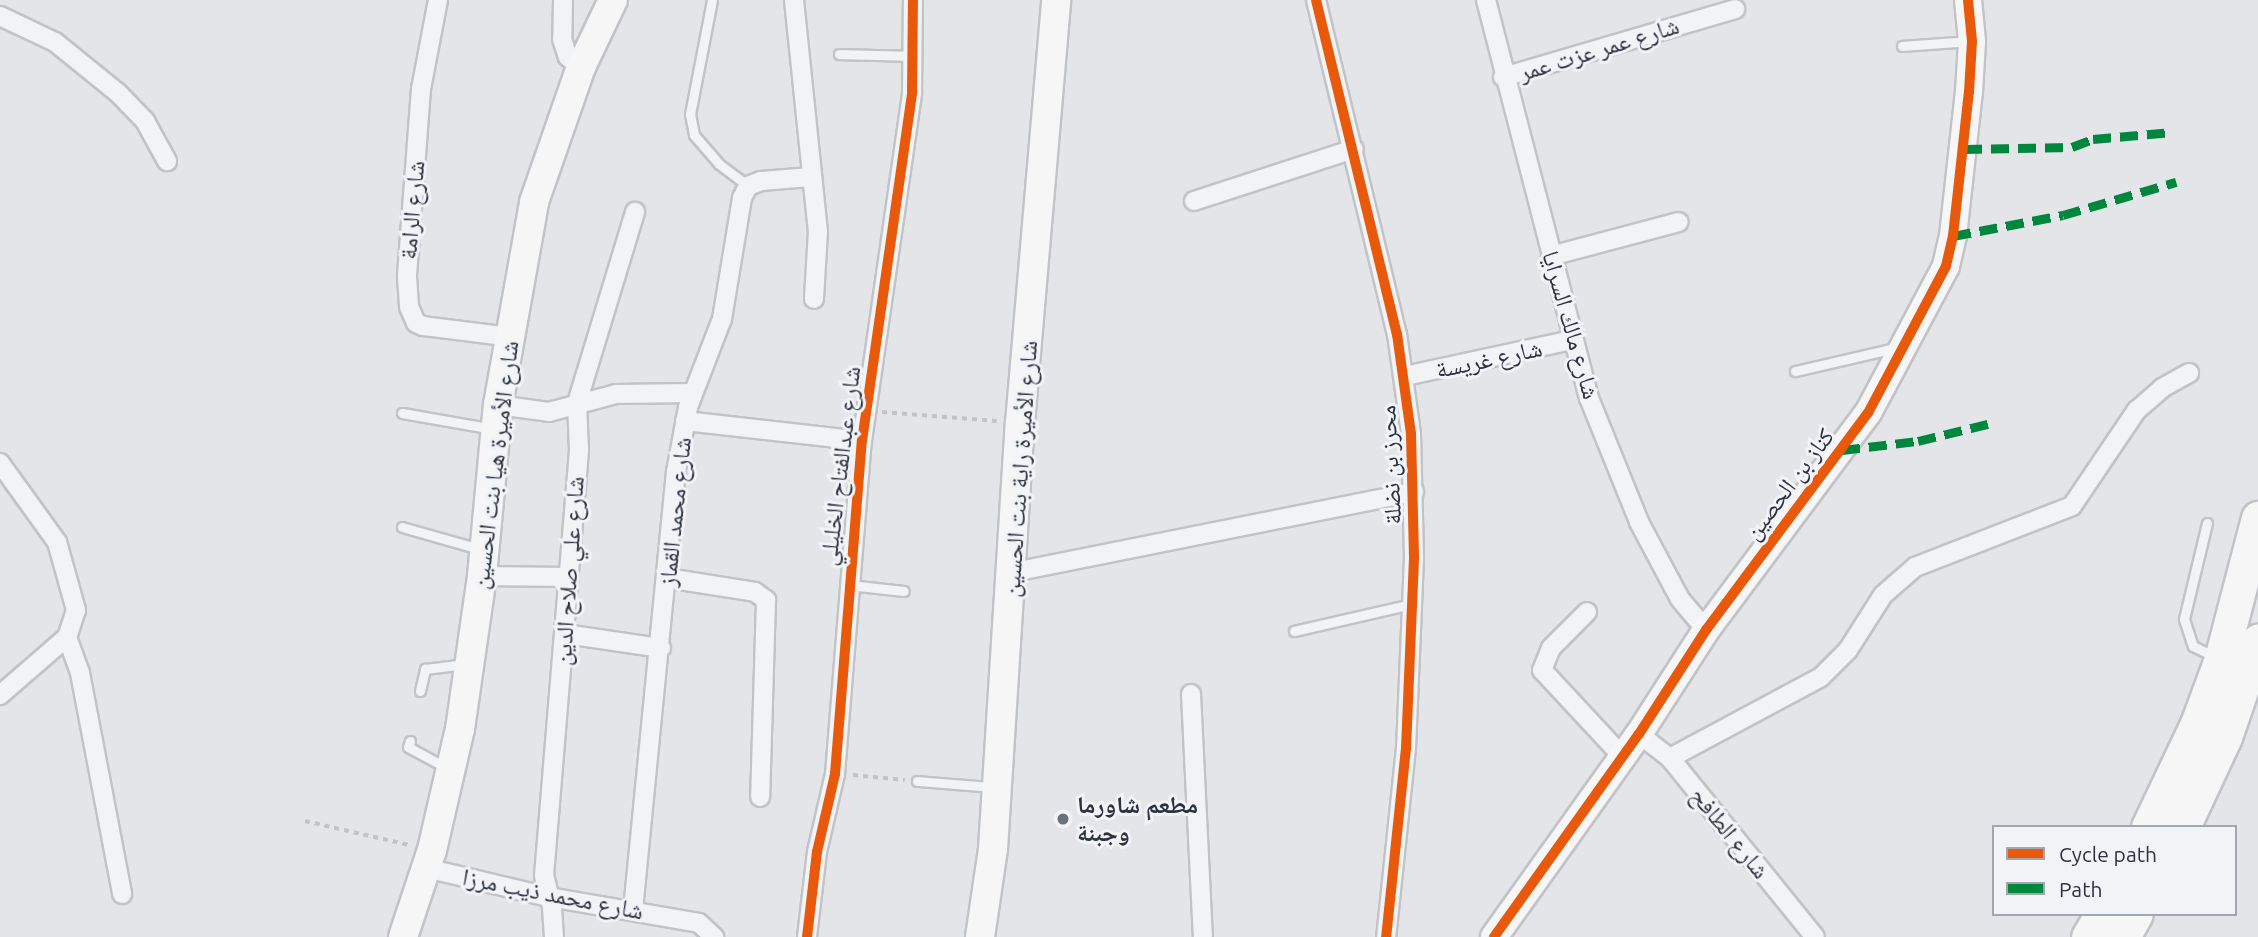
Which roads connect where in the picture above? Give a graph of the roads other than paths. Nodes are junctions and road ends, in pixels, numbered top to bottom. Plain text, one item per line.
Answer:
1 (438, 0) edge
2 (563, 0) edge
3 (613, 0) edge
4 (712, 0) edge
5 (794, 0) edge
6 (913, 0) edge
7 (1056, 0) edge
8 (1317, 0) edge
9 (1486, 0) edge
10 (1968, 0) edge
11 (1735, 9) dead end
12 (0, 16) edge
13 (1972, 41) junction
14 (1902, 46) dead end
15 (839, 54) dead end
16 (915, 56) junction
17 (581, 67) junction
18 (1503, 77) junction
19 (1354, 149) junction
20 (167, 161) dead end
21 (811, 177) junction
22 (748, 186) junction
23 (1194, 201) dead end
24 (635, 212) dead end
25 (1679, 222) dead end
26 (1551, 256) junction
27 (814, 299) dead end
28 (511, 337) junction
29 (1572, 340) junction
30 (1904, 346) junction
31 (1795, 371) dead end
32 (2189, 373) dead end
33 (1405, 376) junction
34 (693, 393) junction
35 (577, 403) junction
36 (402, 413) dead end
37 (497, 417) junction
38 (685, 421) junction
39 (862, 441) junction
40 (0, 463) edge
41 (1414, 492) junction
42 (2258, 518) edge
43 (2207, 523) dead end
44 (402, 527) dead end
45 (482, 563) junction
46 (1014, 572) junction
47 (567, 577) junction
48 (667, 578) junction
49 (848, 585) junction
50 (904, 591) dead end
51 (1412, 604) junction
52 (1587, 612) dead end
53 (1706, 630) junction
54 (1294, 631) dead end
55 (565, 634) junction
56 (67, 637) junction
57 (2258, 641) edge
58 (661, 648) junction
59 (2221, 659) junction
60 (468, 664) junction
61 (420, 691) dead end
62 (1191, 694) dead end
63 (0, 695) edge
64 (1639, 734) junction
65 (410, 741) dead end
66 (1622, 756) junction
67 (1670, 758) junction
68 (452, 772) junction
69 (917, 781) road end
70 (997, 788) junction
71 (760, 797) dead end
72 (2149, 825) edge
73 (2184, 825) edge
74 (429, 859) junction
75 (122, 894) dead end
76 (549, 897) junction
77 (633, 910) junction
78 (2101, 916) edge
79 (2135, 916) edge
80 (403, 937) edge
81 (554, 937) edge
82 (714, 937) edge
83 (807, 937) edge
84 (980, 937) edge
85 (1203, 937) edge
86 (1386, 937) edge
87 (1494, 937) edge
88 (1815, 937) edge
89 (2088, 937) edge
90 (2123, 937) edge

1 - 28 street, شارع الرامة
2 - 17 street
3 - 17 main road, شارع الأميرة هيا بنت الحسين
4 - 22 lane
5 - 21 street
6 - 16 street, شارع عبدالفتاح الخليلي
7 - 46 main road, شارع الأميرة راية بنت الحسين
8 - 19 street, محرز بن نضلة
9 - 18 street, شارع مالك السرايا
10 - 13 street, كناز بن الحصين
11 - 18 street, شارع عمر عزت عمر
12 - 20 street
13 - 14 lane
13 - 30 street, كناز بن الحصين
15 - 16 lane
16 - 39 street, شارع عبدالفتاح الخليلي
17 - 28 main road, شارع الأميرة هيا بنت الحسين
18 - 26 street, شارع مالك السرايا
19 - 23 street
19 - 33 street, محرز بن نضلة
21 - 22 street
21 - 27 street
22 - 34 street, شارع محمد القماز
24 - 35 street, شارع علي صلاح الدين
25 - 26 street
26 - 29 street, شارع مالك السرايا
28 - 37 main road, شارع الأميرة هيا بنت الحسين
29 - 33 street, شارع غريسة
29 - 53 street, شارع مالك السرايا
30 - 31 lane
30 - 53 street, كناز بن الحصين
32 - 67 street
33 - 41 street, محرز بن نضلة
34 - 35 street
34 - 38 street, شارع محمد القماز
35 - 37 street
35 - 47 street, شارع علي صلاح الدين
36 - 37 lane
37 - 45 main road, شارع الأميرة هيا بنت الحسين
38 - 39 street
38 - 48 street, شارع محمد القماز
39 - 49 street, شارع عبدالفتاح الخليلي
40 - 56 street
41 - 46 street
41 - 51 street, محرز بن نضلة
42 - 59 highway
43 - 59 lane
44 - 45 lane
45 - 47 street
45 - 60 main road, شارع الأميرة هيا بنت الحسين
46 - 70 main road, شارع الأميرة راية بنت الحسين
47 - 55 street, شارع علي صلاح الدين
48 - 58 street, شارع محمد القماز
48 - 71 street
49 - 50 lane
49 - 83 street, شارع عبدالفتاح الخليلي
51 - 54 lane
51 - 86 street, محرز بن نضلة
52 - 66 street
53 - 64 street, كناز بن الحصين
55 - 58 street
55 - 76 street, شارع علي صلاح الدين
56 - 63 street
56 - 75 street
57 - 73 highway
58 - 77 street, شارع محمد القماز
59 - 72 highway
60 - 61 lane
60 - 68 main road, شارع الأميرة هيا بنت الحسين
62 - 85 street
64 - 66 street, كناز بن الحصين
64 - 67 street, شارع الطافح
65 - 68 lane
66 - 87 street, كناز بن الحصين
67 - 88 street, شارع الطافح
68 - 74 main road, شارع الأميرة هيا بنت الحسين
69 - 70 lane
70 - 84 main road, شارع الأميرة راية بنت الحسين
74 - 76 street, شارع محمد ذيب مرزا
74 - 80 main road, شارع الأميرة هيا بنت الحسين
76 - 77 street, شارع محمد ذيب مرزا
76 - 81 street, شارع علي صلاح الدين
77 - 82 street, شارع محمد ذيب مرزا
78 - 89 highway
79 - 90 highway

